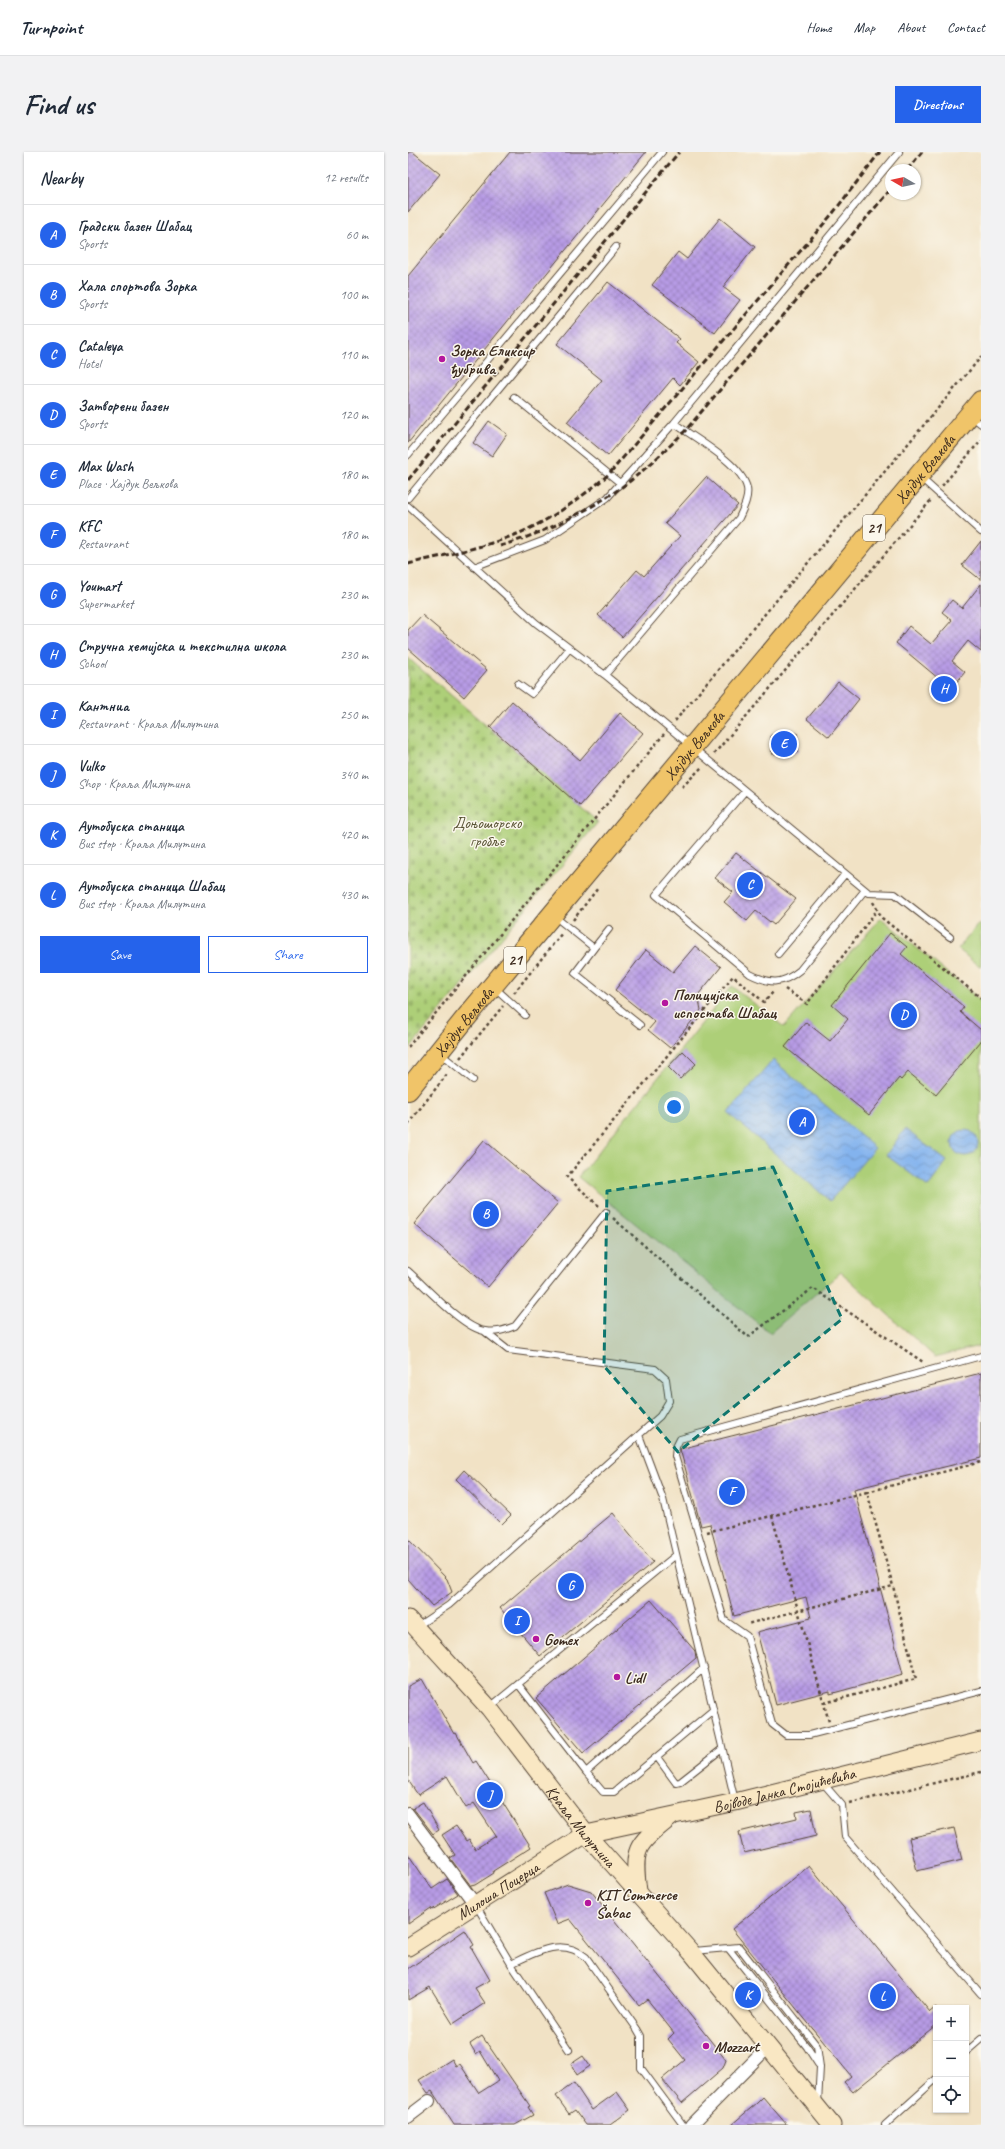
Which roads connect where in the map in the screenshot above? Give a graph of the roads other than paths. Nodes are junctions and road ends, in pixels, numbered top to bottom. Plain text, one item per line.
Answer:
1 (662, 152) edge
2 (899, 152) edge
3 (616, 247) dead end
4 (514, 397) dead end
5 (977, 413) edge
6 (674, 423) junction
7 (408, 455) edge
8 (919, 475) junction
9 (620, 483) junction
10 (408, 498) edge
11 (408, 506) edge
12 (979, 528) edge
13 (474, 567) junction
14 (569, 649) junction
15 (605, 674) junction
16 (518, 684) dead end
17 (692, 748) junction
18 (745, 791) junction
19 (845, 874) junction
20 (866, 892) junction
21 (560, 921) junction
22 (609, 929) dead end
23 (950, 937) dead end
24 (594, 948) junction
25 (778, 954) dead end
26 (493, 986) junction
27 (526, 1014) dead end
28 (640, 1025) dead end
29 (438, 1052) junction
30 (473, 1080) dead end
31 (408, 1090) edge
32 (606, 1212) road end
33 (408, 1271) edge
34 (484, 1331) junction
35 (981, 1356) edge
36 (639, 1435) junction
37 (676, 1555) junction
38 (412, 1623) edge
39 (704, 1668) junction
40 (518, 1684) junction
41 (981, 1691) edge
42 (489, 1708) junction
43 (713, 1710) junction
44 (981, 1741) edge
45 (722, 1749) junction
46 (657, 1757) junction
47 (586, 1772) junction
48 (821, 1780) junction
49 (735, 1802) junction
50 (408, 1814) edge
51 (674, 1815) junction
52 (586, 1834) junction
53 (638, 1892) junction
54 (475, 1904) junction
55 (408, 1947) edge
56 (728, 1948) junction
57 (691, 1952) junction
58 (511, 1964) junction
59 (981, 1994) edge
60 (981, 2039) edge
61 (769, 2046) junction
62 (969, 2049) edge
63 (569, 2050) dead end
64 (820, 2067) junction
65 (933, 2082) edge
66 (429, 2101) dead end
67 (818, 2106) junction
68 (408, 2117) edge
69 (683, 2125) edge
70 (691, 2125) edge
71 (832, 2125) edge
72 (885, 2125) edge

1 - 7 lane
2 - 6 lane
3 - 10 lane
4 - 9 lane
5 - 8 main road, Хајдук Вељкова / 21
6 - 9 lane
6 - 15 lane
8 - 12 lane
8 - 17 main road, Хајдук Вељкова / 21
9 - 13 lane
11 - 13 lane
13 - 14 lane
14 - 15 lane
14 - 16 lane
15 - 17 lane
17 - 18 lane
17 - 21 main road, Хајдук Вељкова / 21
18 - 19 lane
18 - 20 lane
19 - 20 lane
19 - 25 lane
20 - 23 lane
21 - 24 lane
21 - 26 main road, Хајдук Вељкова / 21
22 - 24 lane
24 - 28 lane
26 - 27 lane
26 - 29 main road, Хајдук Вељкова / 21
29 - 30 lane
29 - 31 main road, Хајдук Вељкова / 21
32 - 34 lane
33 - 34 lane
34 - 36 lane
35 - 41 lane
36 - 37 lane
36 - 38 lane
37 - 39 lane
37 - 40 lane
38 - 42 main road, Краља Милутина
39 - 43 lane
39 - 47 lane
40 - 42 lane
40 - 47 lane
42 - 52 main road, Краља Милутина
43 - 45 lane
43 - 46 lane
44 - 48 main road, Војводе Јанка Стојићевића
45 - 46 lane
45 - 49 lane
46 - 47 lane
48 - 49 main road, Војводе Јанка Стојићевића
48 - 59 lane
49 - 51 main road, Војводе Јанка Стојићевића
50 - 54 street
51 - 52 main road, Војводе Јанка Стојићевића
51 - 53 main road
52 - 53 main road, Краља Милутина
52 - 54 main road, Милоша Поцерца
53 - 57 main road, Краља Милутина
54 - 55 main road, Милоша Поцерца
54 - 58 lane
56 - 57 lane
56 - 64 lane
56 - 64 lane
57 - 61 main road, Краља Милутина
58 - 63 lane
58 - 69 lane
60 - 62 lane
61 - 67 main road, Краља Милутина
61 - 70 street
64 - 67 lane
65 - 72 lane
66 - 68 street
67 - 71 main road, Краља Милутина

